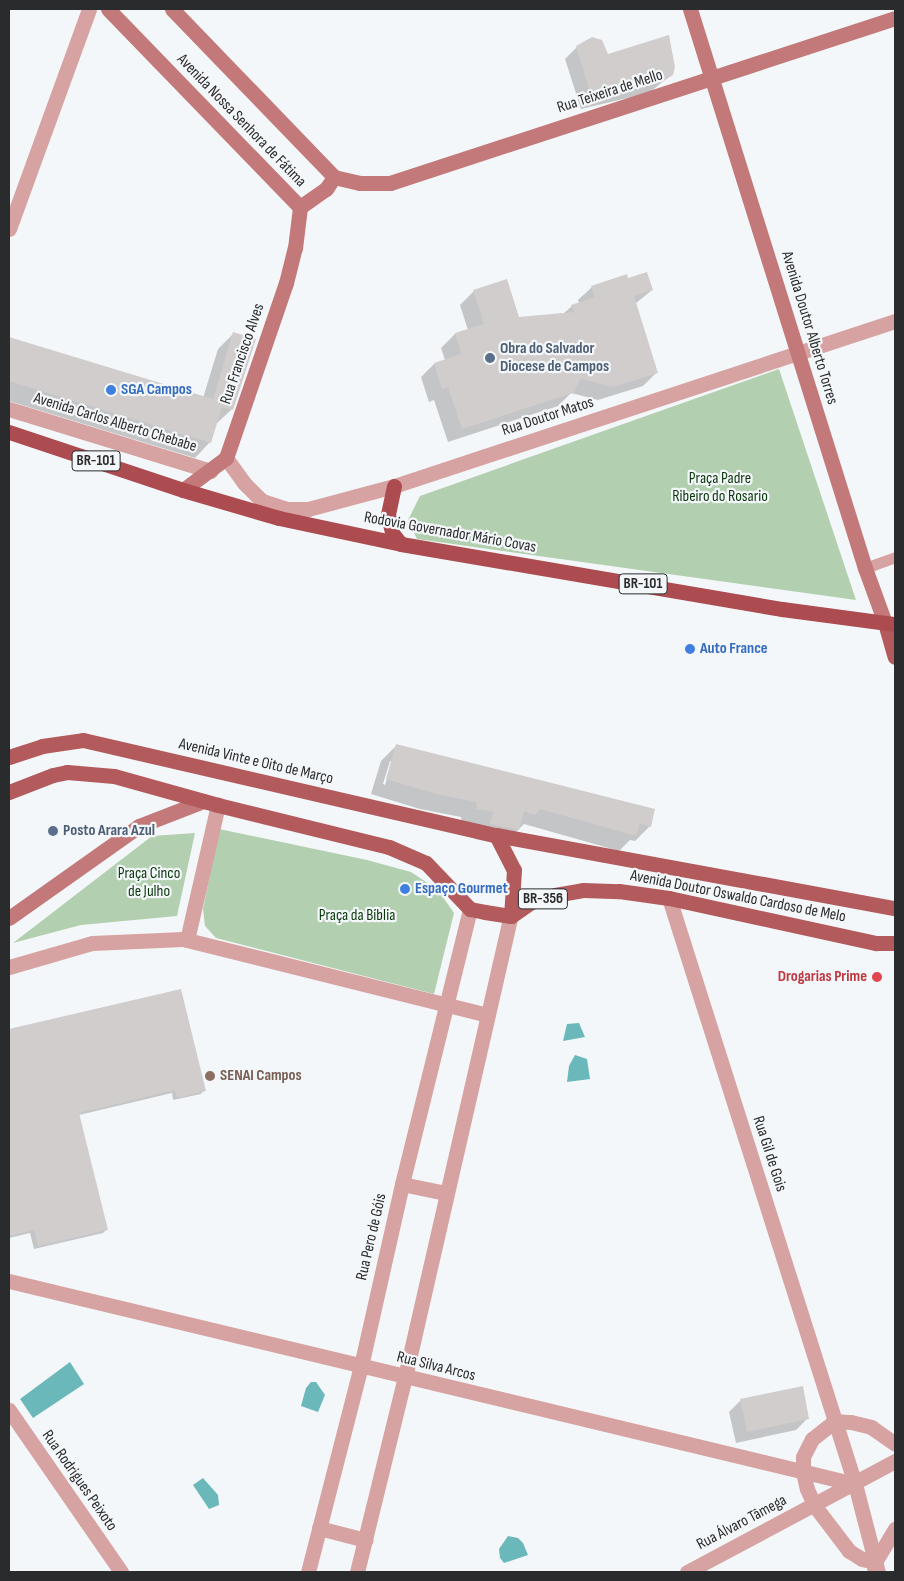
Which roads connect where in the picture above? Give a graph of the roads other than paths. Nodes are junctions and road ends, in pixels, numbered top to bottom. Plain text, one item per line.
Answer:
1 (89, 9) edge
2 (108, 9) edge
3 (172, 9) edge
4 (690, 9) edge
5 (895, 18) edge
6 (712, 77) junction
7 (334, 177) junction
8 (300, 206) junction
9 (9, 229) edge
10 (895, 321) edge
11 (798, 353) junction
12 (9, 409) edge
13 (9, 432) edge
14 (226, 458) junction
15 (211, 471) junction
16 (394, 486) junction
17 (183, 490) junction
18 (401, 544) junction
19 (895, 558) edge
20 (865, 568) junction
21 (890, 623) edge
22 (895, 657) edge
23 (9, 757) edge
24 (9, 792) edge
25 (210, 803) junction
26 (496, 835) junction
27 (669, 898) junction
28 (895, 908) edge
29 (470, 909) junction
30 (511, 916) junction
31 (9, 918) edge
32 (187, 940) junction
33 (895, 943) edge
34 (9, 967) edge
35 (447, 1004) junction
36 (488, 1015) junction
37 (402, 1184) junction
38 (446, 1193) junction
39 (9, 1281) edge
40 (361, 1366) junction
41 (405, 1377) junction
42 (9, 1410) edge
43 (835, 1422) junction
44 (895, 1444) edge
45 (895, 1461) edge
46 (803, 1472) junction
47 (856, 1484) junction
48 (814, 1505) junction
49 (319, 1528) junction
50 (895, 1529) edge
51 (365, 1540) junction
52 (876, 1569) edge
53 (121, 1572) edge
54 (308, 1572) edge
55 (357, 1572) edge
56 (688, 1572) edge

1 - 9 street
2 - 8 main road, Avenida Nossa Senhora de Fátima
3 - 7 main road, Avenida Nossa Senhora de Fátima
4 - 6 main road, Avenida Doutor Alberto Torres
5 - 6 main road, Rua Teixeira de Mello
6 - 7 main road, Rua Teixeira de Mello
6 - 11 main road, Avenida Doutor Alberto Torres
7 - 8 main road, Avenida Nossa Senhora de Fátima
8 - 14 main road, Rua Francisco Alves
10 - 11 street, Rua Doutor Matos
11 - 16 street, Rua Doutor Matos
11 - 20 main road, Avenida Doutor Alberto Torres
12 - 15 street, Avenida Carlos Alberto Chebabe
13 - 17 highway, Rodovia Governador Mário Covas / BR-101
14 - 15 main road
14 - 16 street, Rua Doutor Matos
15 - 17 main road
16 - 18 highway
17 - 18 highway, Rodovia Governador Mário Covas / BR-101
18 - 21 highway, Rodovia Governador Mário Covas / BR-101
19 - 20 lane
20 - 21 main road, Avenida Doutor Alberto Torres
21 - 22 main road, Avenida Doutor Alberto Torres
23 - 26 main road, Avenida Vinte e Oito de Março
24 - 25 main road
25 - 29 main road
25 - 31 main road
25 - 32 street
26 - 28 main road, Avenida Doutor Oswaldo Cardoso de Melo
26 - 30 main road
27 - 30 main road, Avenida Doutor Oswaldo Cardoso de Melo / BR-356
27 - 33 main road, Avenida Doutor Oswaldo Cardoso de Melo / BR-356
27 - 43 street, Rua Gil de Gois
29 - 30 main road, BR-356
29 - 35 street, Rua Pero de Góis
30 - 36 street
32 - 34 street
32 - 35 street
35 - 36 street
35 - 37 street, Rua Pero de Góis
36 - 38 street
37 - 38 street
37 - 40 street, Rua Pero de Góis
38 - 41 street
39 - 40 street, Rua Silva Arcos
40 - 41 street, Rua Silva Arcos
40 - 49 street, Rua Pero de Góis
41 - 46 street, Rua Silva Arcos
41 - 51 street
42 - 53 street, Rua Rodrigues Peixoto
43 - 44 street
43 - 46 street
43 - 47 street, Rua Gil de Gois
45 - 47 street, Rua Álvaro Tâmega
46 - 47 street, Rua Silva Arcos
46 - 48 street
47 - 48 street, Rua Álvaro Tâmega
47 - 52 street, Rua Gil de Gois
48 - 52 street
48 - 56 street, Rua Álvaro Tâmega
49 - 51 street
49 - 54 street, Rua Pero de Góis
50 - 52 street
51 - 55 street

